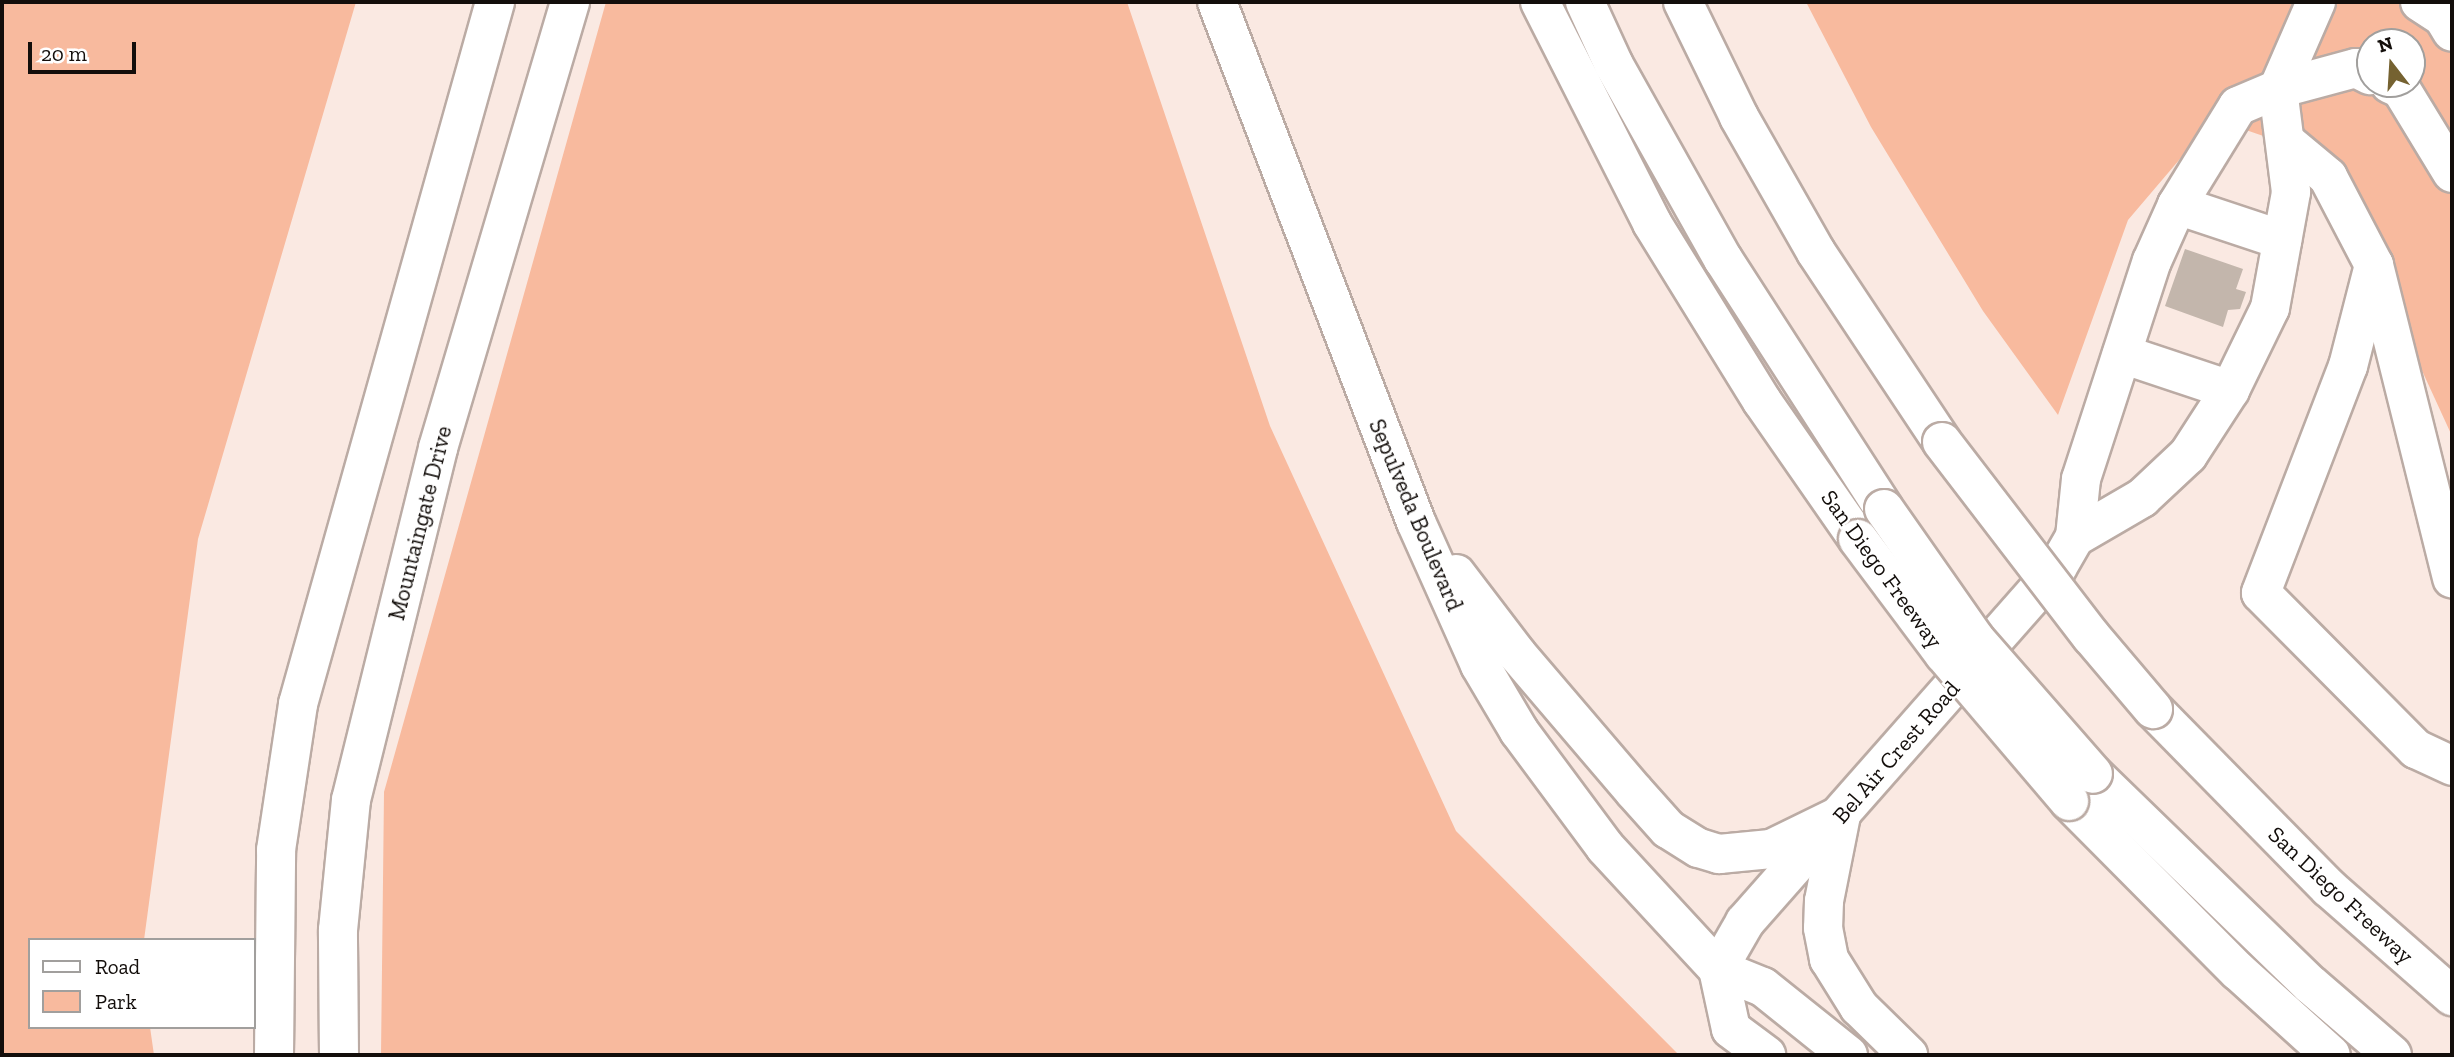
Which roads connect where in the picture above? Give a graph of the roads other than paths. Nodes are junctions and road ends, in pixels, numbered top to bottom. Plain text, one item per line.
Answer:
1 (495, 2) edge
2 (570, 2) edge
3 (1217, 2) edge
4 (1540, 2) edge
5 (1585, 2) edge
6 (1684, 2) edge
7 (2316, 2) edge
8 (2420, 2) edge
9 (2452, 32) edge
10 (2356, 68) edge
11 (2278, 89) junction
12 (2406, 98) edge
13 (2285, 141) junction
14 (2452, 173) edge
15 (2177, 205) junction
16 (2282, 240) junction
17 (2374, 265) junction
18 (2122, 354) junction
19 (2230, 390) junction
20 (1416, 522) junction
21 (2075, 537) junction
22 (2452, 578) edge
23 (2452, 766) edge
24 (2081, 787) junction
25 (1841, 815) junction
26 (1717, 969) junction
27 (2452, 996) edge
28 (274, 1055) edge
29 (339, 1055) edge
30 (1766, 1055) edge
31 (1847, 1055) edge
32 (1908, 1055) edge
33 (2330, 1055) edge
34 (2392, 1055) edge

1 - 28 main road
2 - 29 main road, Mountaingate Drive
3 - 20 main road, Sepulveda Boulevard
4 - 24 main road, San Diego Freeway, bridge
5 - 24 main road, bridge
6 - 27 main road, San Diego Freeway, bridge
7 - 11 main road
8 - 9 main road
10 - 11 main road, Bel Air Crest Road
11 - 13 main road, Bel Air Crest Road
11 - 15 main road, Bel Air Crest Road
12 - 14 main road
13 - 16 main road, Bel Air Crest Road
13 - 17 main road
15 - 16 main road
15 - 18 main road, Bel Air Crest Road
16 - 19 main road, Bel Air Crest Road
17 - 22 main road
17 - 23 main road
18 - 19 main road
18 - 21 main road, Bel Air Crest Road
19 - 21 main road, Bel Air Crest Road
20 - 25 main road
20 - 26 main road, Sepulveda Boulevard
21 - 25 main road, Bel Air Crest Road
24 - 33 main road, San Diego Freeway
24 - 34 main road
25 - 26 main road, Bel Air Crest Road
25 - 32 main road
26 - 30 main road
26 - 31 main road

